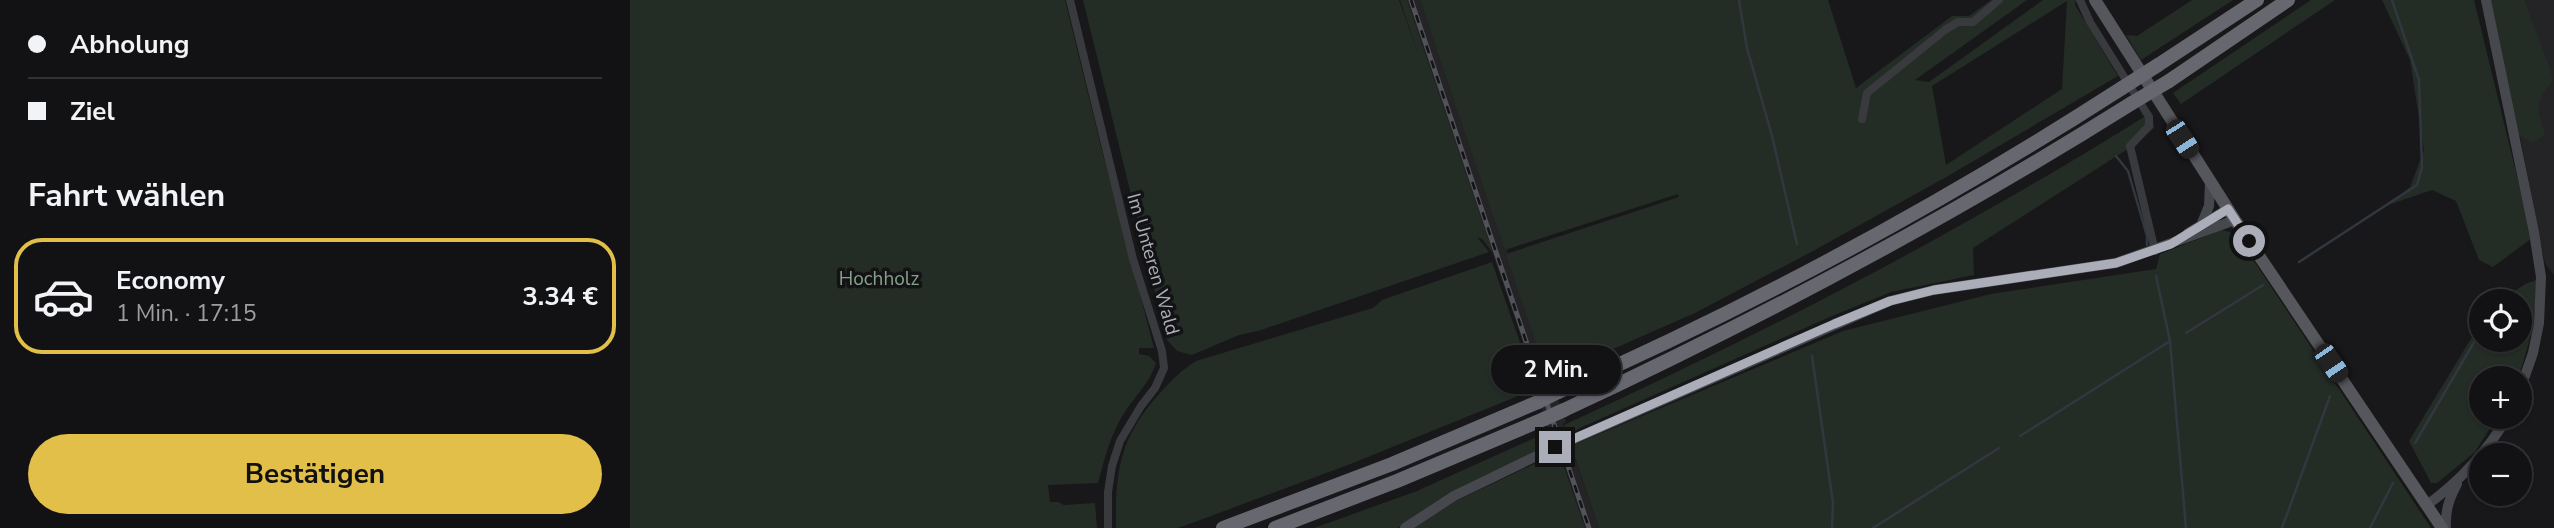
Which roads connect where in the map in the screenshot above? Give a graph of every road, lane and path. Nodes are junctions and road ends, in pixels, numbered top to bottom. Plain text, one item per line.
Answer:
1 (1070, 0) edge
2 (1998, 0) edge
3 (2080, 0) edge
4 (2095, 0) edge
5 (2257, 0) edge
6 (2288, 0) edge
7 (2486, 0) edge
8 (1862, 119) dead end
9 (2210, 182) junction
10 (2228, 209) junction
11 (2235, 220) junction
12 (2201, 225) junction
13 (2171, 244) junction
14 (2155, 251) junction
15 (2528, 366) edge
16 (2500, 429) edge
17 (2461, 478) junction
18 (2427, 505) junction
19 (1108, 528) edge
20 (1223, 528) edge
21 (1275, 528) edge
22 (1405, 528) edge
23 (2444, 528) edge

1 - 19 street, Im Unteren Wald
2 - 8 street
3 - 14 street
4 - 9 main road
5 - 20 highway, bridge
6 - 21 highway, bridge
7 - 15 main road
9 - 10 main road
9 - 12 main road
10 - 11 main road
10 - 12 main road
11 - 13 main road
11 - 18 main road
12 - 13 main road
13 - 14 main road
14 - 22 main road, bridge
16 - 17 main road
17 - 18 main road
17 - 23 main road
18 - 23 main road

